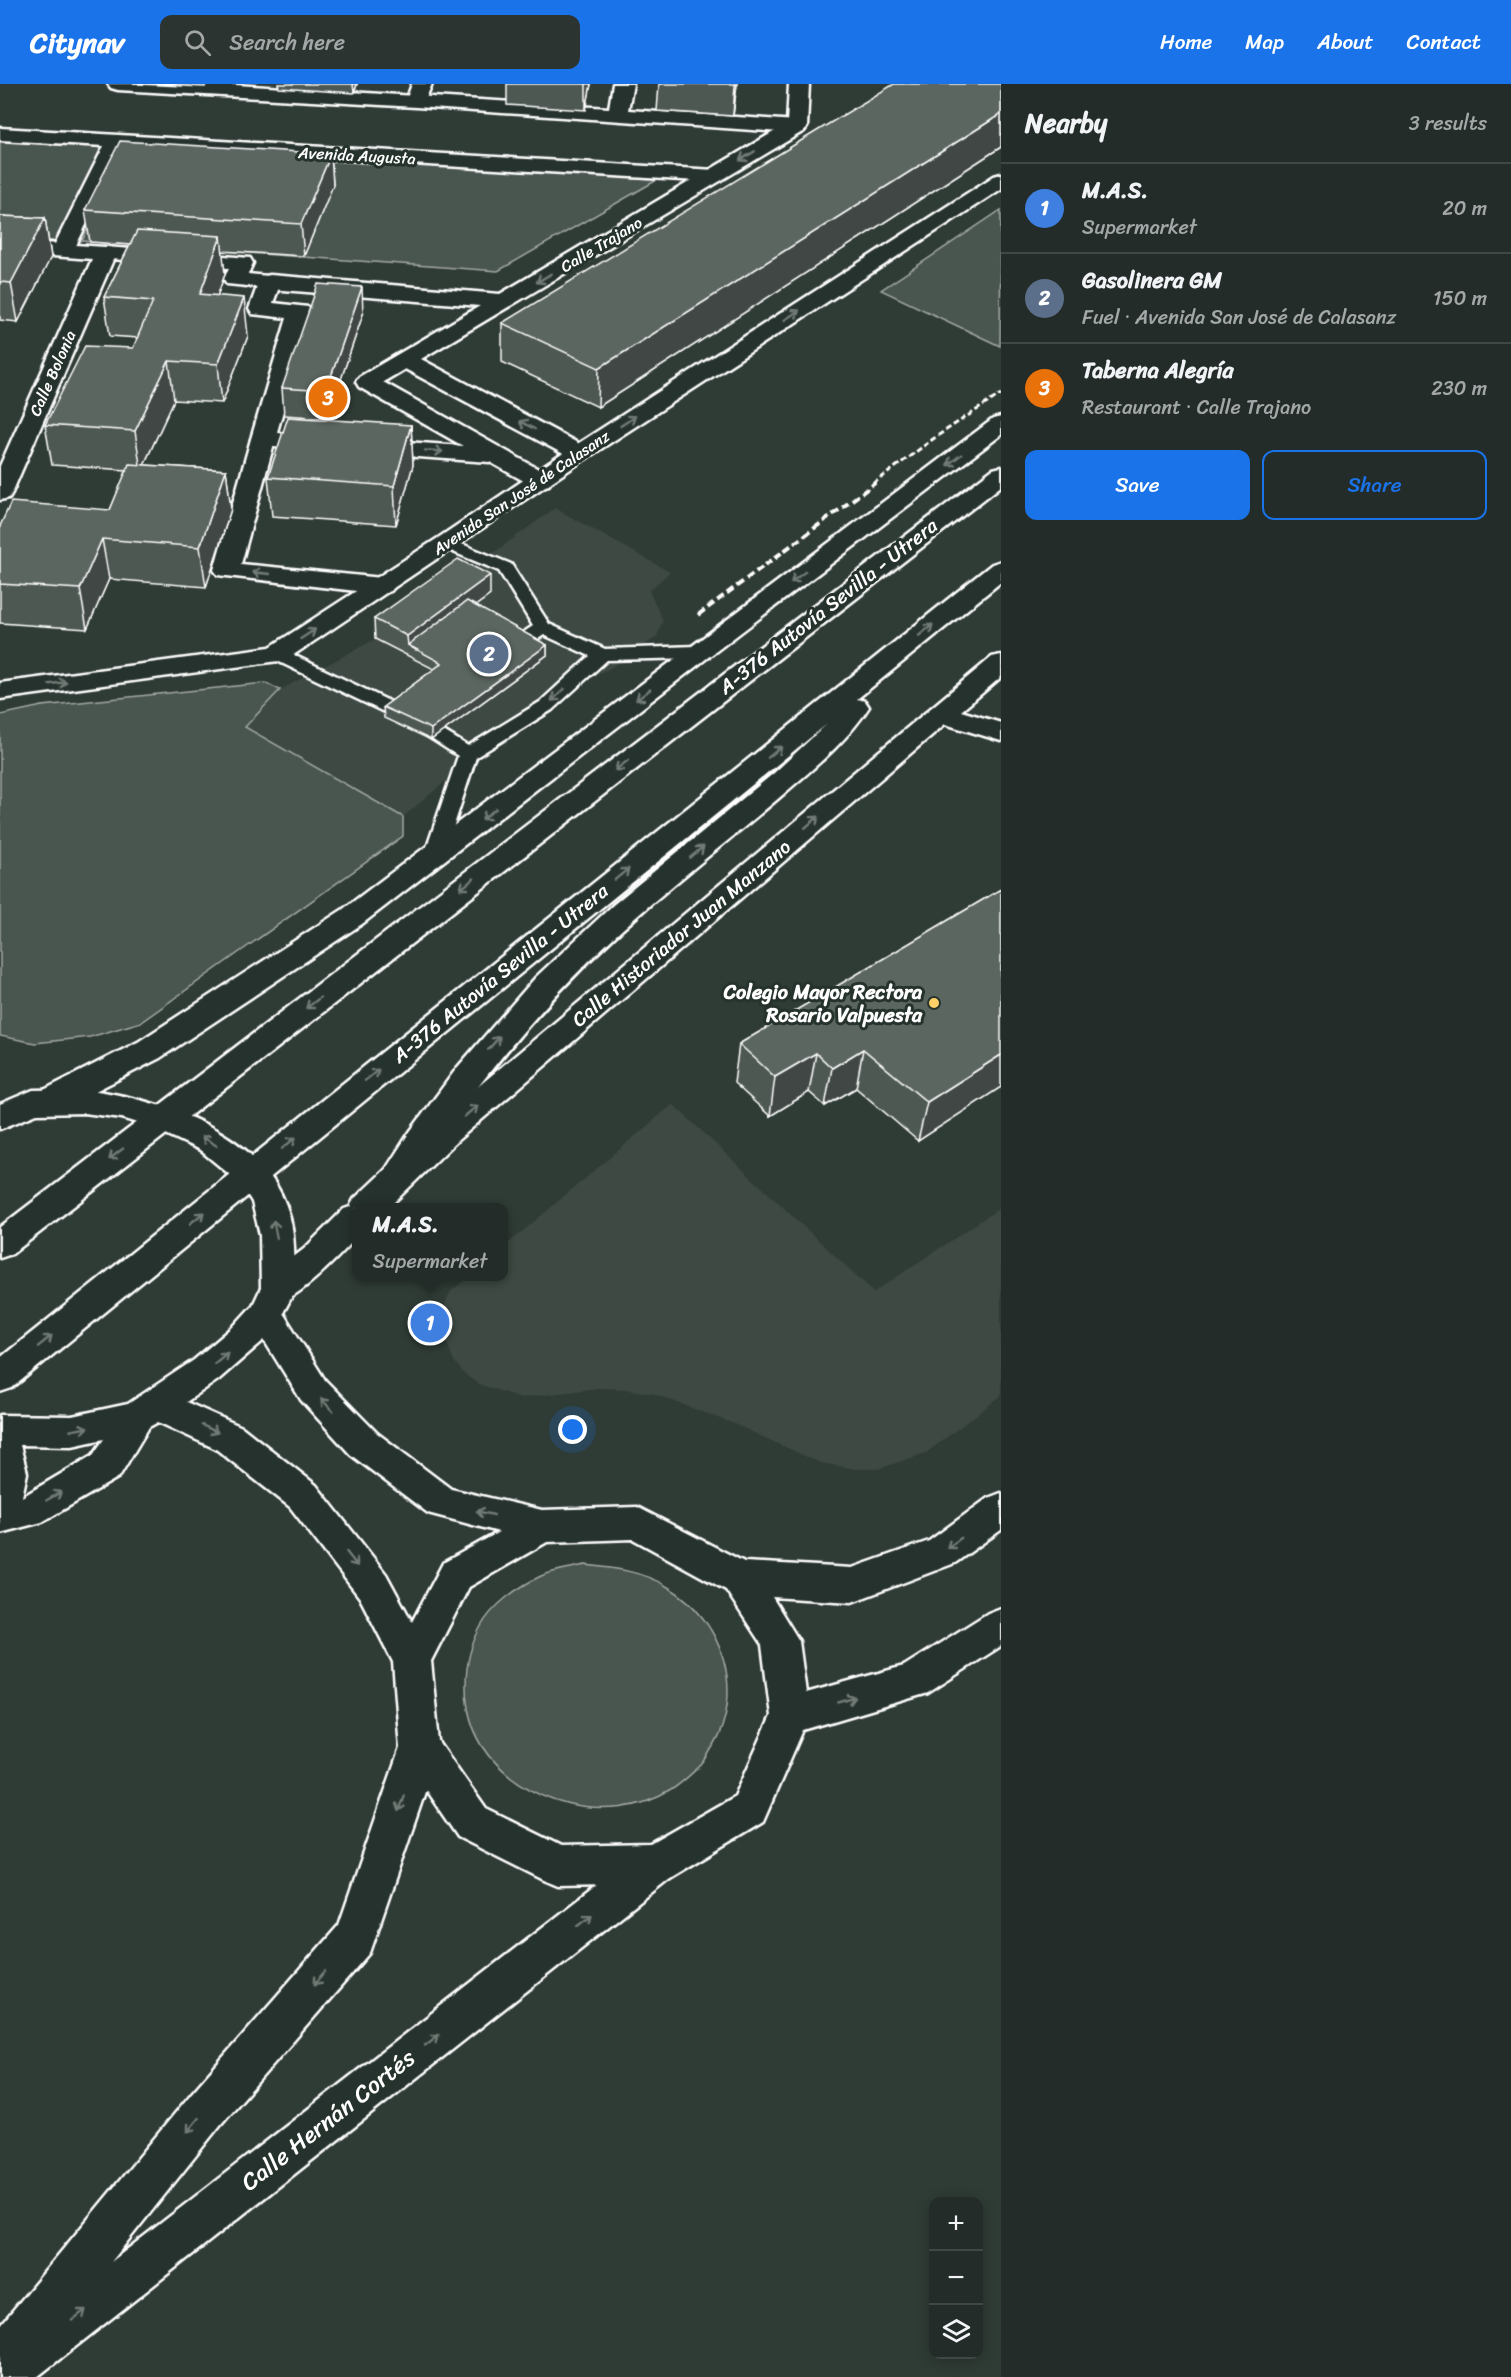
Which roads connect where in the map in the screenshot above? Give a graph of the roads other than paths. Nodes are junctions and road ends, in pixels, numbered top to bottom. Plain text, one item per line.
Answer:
1 (118, 84) edge
2 (624, 84) edge
3 (799, 84) edge
4 (241, 87) edge
5 (419, 93) edge
6 (617, 115) junction
7 (797, 127) junction
8 (0, 134) edge
9 (116, 141) junction
10 (715, 176) junction
11 (1001, 180) edge
12 (0, 246) edge
13 (63, 250) junction
14 (105, 253) junction
15 (270, 282) junction
16 (505, 301) junction
17 (405, 360) junction
18 (1001, 424) edge
19 (263, 439) junction
20 (579, 453) junction
21 (496, 456) junction
22 (1001, 474) edge
23 (540, 480) junction
24 (0, 493) edge
25 (447, 543) junction
26 (1001, 568) edge
27 (382, 585) junction
28 (543, 628) junction
29 (698, 652) junction
30 (277, 654) junction
31 (602, 655) junction
32 (894, 656) junction
33 (495, 660) edge
34 (1001, 663) edge
35 (0, 691) edge
36 (427, 704) edge
37 (941, 714) junction
38 (408, 717) junction
39 (1001, 732) edge
40 (468, 754) junction
41 (434, 856) junction
42 (0, 1093) edge
43 (42, 1101) junction
44 (0, 1117) edge
45 (162, 1118) junction
46 (251, 1174) junction
47 (398, 1175) junction
48 (371, 1203) edge
49 (352, 1223) edge
50 (0, 1245) edge
51 (272, 1301) junction
52 (0, 1378) edge
53 (147, 1411) junction
54 (0, 1430) edge
55 (0, 1436) edge
56 (1001, 1509) edge
57 (0, 1515) edge
58 (542, 1526) junction
59 (739, 1578) junction
60 (1001, 1625) edge
61 (412, 1660) junction
62 (790, 1716) junction
63 (420, 1748) junction
64 (656, 1864) junction
65 (0, 2362) edge
66 (0, 2377) edge

1 - 4 street
2 - 6 street
3 - 7 street
4 - 5 street
5 - 6 street
6 - 7 street
7 -> 10 street, Calle Trajano
8 - 9 street, Avenida Augusta
9 - 10 street, Avenida Augusta
9 - 13 street
10 -> 16 street, Calle Trajano
20 -> 11 street, Avenida San José de Calasanz
12 - 13 street
13 - 14 street
14 - 15 street
14 - 24 street, Calle Bolonia
15 - 16 street
15 - 19 street
16 - 17 street, Calle Trajano
20 -> 17 street
17 - 21 street, Calle Trajano
18 -> 29 street
19 -> 21 street
27 -> 19 street
20 - 23 street, Avenida San José de Calasanz
21 - 23 street
22 -> 45 street, A-376 Autovía Sevilla - Utrera
23 - 25 street, Avenida San José de Calasanz
25 - 27 street, Avenida San José de Calasanz
25 - 28 lane
32 -> 26 street, A-376 Autovía Sevilla - Utrera
30 -> 27 street, Avenida San José de Calasanz
28 - 31 lane
28 - 33 lane
29 - 31 lane
29 -> 41 street
35 -> 30 street, Avenida San José de Calasanz
30 - 38 lane
31 -> 40 lane
46 -> 32 street, A-376 Autovía Sevilla - Utrera
47 -> 32 street
34 - 37 street, Calle Historiador Juan Manzano
36 - 38 lane
37 - 39 street
47 -> 37 street, Calle Historiador Juan Manzano
38 - 40 lane
40 - 41 lane
41 - 43 street
42 - 43 street
43 - 44 street
43 - 45 street
46 -> 45 street
45 -> 50 street, A-376 Autovía Sevilla - Utrera
51 -> 46 street
52 -> 46 street, A-376 Autovía Sevilla - Utrera
47 - 48 street, Calle Historiador Juan Manzano
49 - 51 street
53 -> 51 street
58 -> 51 street
54 -> 53 street
57 -> 53 street
53 -> 61 street
55 - 57 street
56 -> 59 street
58 - 59 street
58 - 61 street
59 - 62 street
62 -> 60 street
61 - 63 street
62 - 64 street
63 - 64 street
63 -> 65 street
66 -> 64 street, Calle Hernán Cortés

